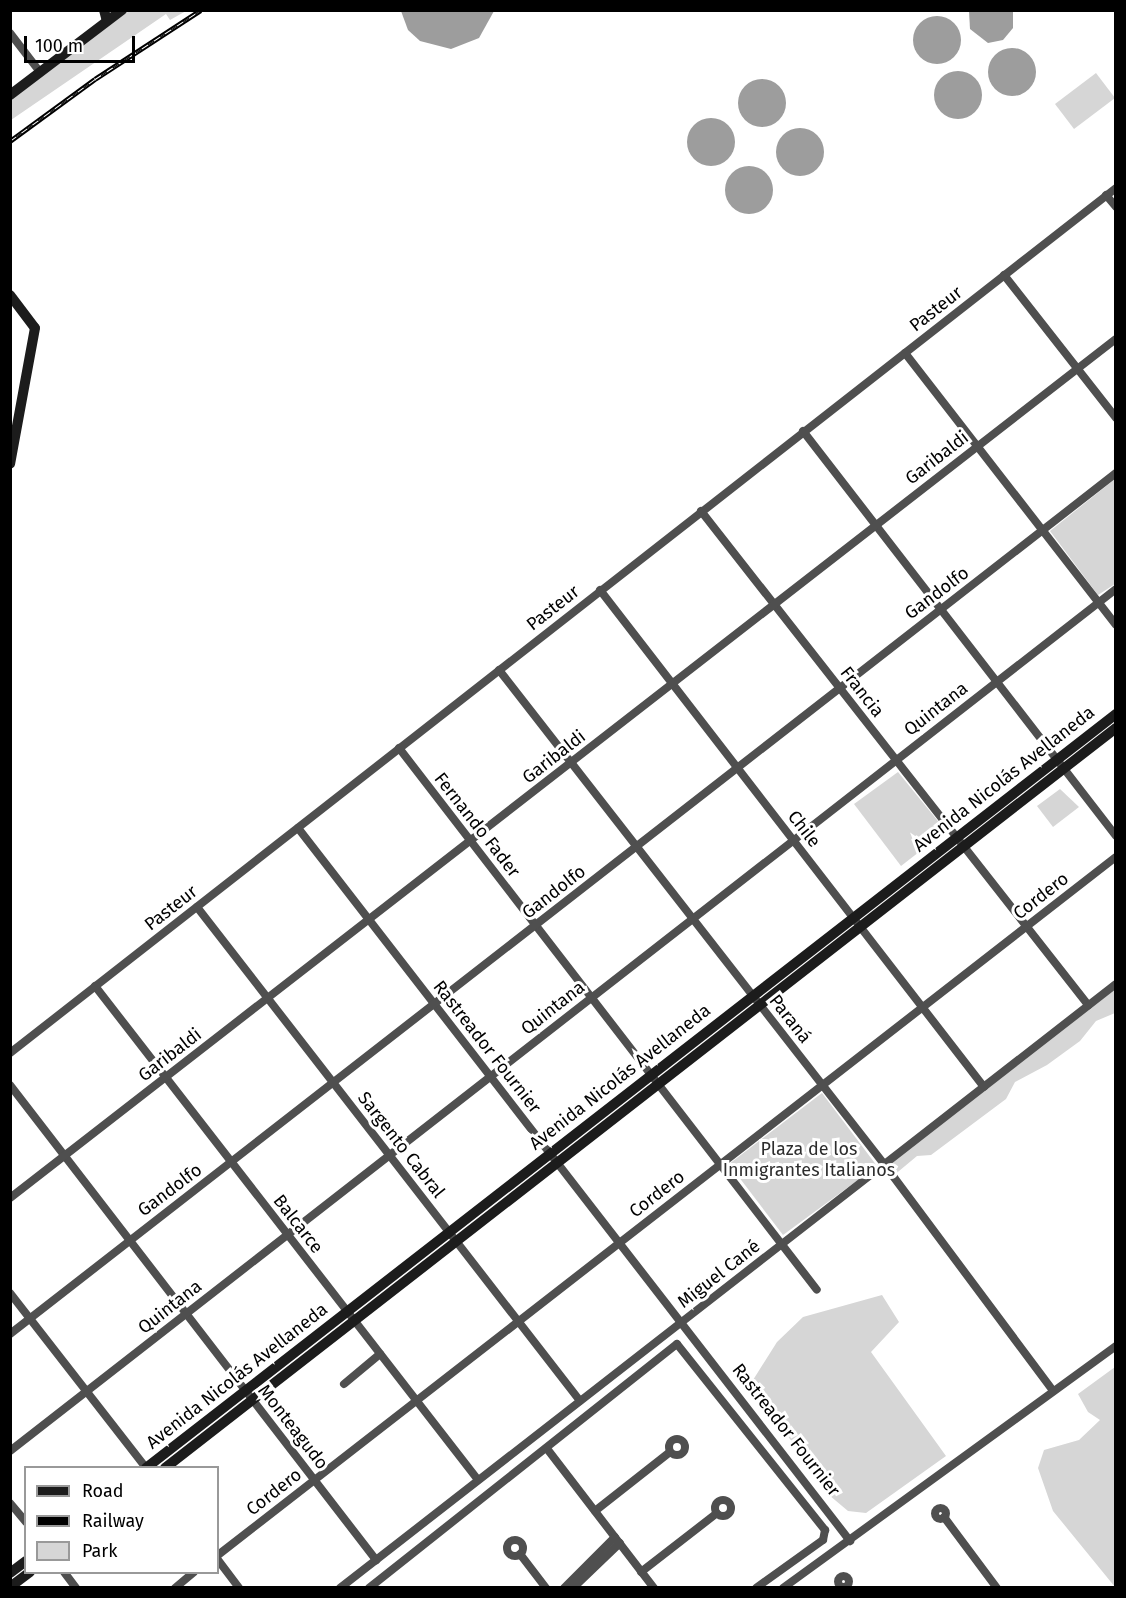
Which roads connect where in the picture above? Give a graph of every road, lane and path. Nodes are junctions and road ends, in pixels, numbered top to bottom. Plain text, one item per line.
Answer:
1 (122, 10) edge
2 (103, 14) edge
3 (10, 33) edge
4 (40, 72) junction
5 (10, 95) edge
6 (1116, 188) edge
7 (1106, 195) junction
8 (1116, 207) edge
9 (1004, 275) junction
10 (13, 302) edge
11 (1116, 339) edge
12 (905, 353) junction
13 (1077, 369) junction
14 (1116, 418) edge
15 (803, 431) junction
16 (12, 437) edge
17 (977, 447) junction
18 (10, 464) edge
19 (1116, 473) edge
20 (701, 512) junction
21 (876, 525) junction
22 (1042, 531) junction
23 (1116, 589) edge
24 (600, 590) junction
25 (1098, 603) junction
26 (774, 605) junction
27 (940, 609) junction
28 (1116, 625) edge
29 (499, 670) junction
30 (996, 681) junction
31 (673, 684) junction
32 (839, 687) junction
33 (1116, 714) edge
34 (1116, 728) edge
35 (399, 748) junction
36 (896, 759) junction
37 (571, 762) junction
38 (1060, 764) junction
39 (738, 768) junction
40 (298, 828) junction
41 (1116, 836) edge
42 (793, 840) junction
43 (470, 841) junction
44 (960, 842) junction
45 (637, 846) junction
46 (1116, 857) edge
47 (197, 907) junction
48 (693, 918) junction
49 (369, 920) junction
50 (856, 922) junction
51 (536, 925) junction
52 (1026, 926) junction
53 (1116, 984) edge
54 (95, 986) junction
55 (591, 997) junction
56 (268, 998) junction
57 (756, 1000) junction
58 (435, 1004) junction
59 (1088, 1005) junction
60 (922, 1007) junction
61 (10, 1053) edge
62 (651, 1074) junction
63 (491, 1076) junction
64 (166, 1078) junction
65 (333, 1083) junction
66 (658, 1084) junction
67 (822, 1084) junction
68 (10, 1085) edge
69 (984, 1087) junction
70 (550, 1152) junction
71 (390, 1155) junction
72 (65, 1156) junction
73 (231, 1162) junction
74 (558, 1162) junction
75 (720, 1164) junction
76 (884, 1164) junction
77 (10, 1198) edge
78 (449, 1231) junction
79 (288, 1235) junction
80 (130, 1240) junction
81 (456, 1241) junction
82 (620, 1242) junction
83 (782, 1244) junction
84 (817, 1290) dead end
85 (10, 1293) edge
86 (186, 1314) junction
87 (351, 1316) junction
88 (30, 1319) junction
89 (518, 1321) junction
90 (682, 1322) junction
91 (10, 1334) edge
92 (1116, 1346) edge
93 (380, 1354) junction
94 (344, 1384) dead end
95 (245, 1390) junction
96 (1053, 1391) junction
97 (87, 1392) junction
98 (252, 1399) junction
99 (416, 1400) junction
100 (580, 1401) junction
101 (548, 1450) junction
102 (10, 1451) edge
103 (670, 1452) dead end
104 (145, 1466) edge
105 (147, 1466) edge
106 (166, 1466) edge
107 (314, 1480) junction
108 (478, 1480) junction
109 (10, 1503) edge
110 (595, 1511) junction
111 (717, 1513) dead end
112 (944, 1517) dead end
113 (24, 1520) edge
114 (617, 1540) junction
115 (850, 1541) junction
116 (219, 1554) edge
117 (520, 1554) dead end
118 (376, 1560) junction
119 (219, 1561) edge
120 (24, 1562) edge
121 (641, 1572) junction
122 (10, 1573) edge
123 (27, 1574) edge
124 (66, 1574) edge
125 (191, 1574) edge
126 (10, 1587) edge
127 (76, 1587) edge
128 (175, 1587) edge
129 (238, 1587) edge
130 (340, 1587) edge
131 (369, 1587) edge
132 (546, 1587) edge
133 (564, 1587) edge
134 (573, 1587) edge
135 (654, 1587) edge
136 (756, 1587) edge
137 (783, 1587) edge
138 (997, 1587) edge

1 - 2 main road
2 - 4 main road
3 - 4 street
4 - 5 main road
6 - 7 street, Pasteur
7 - 8 street
7 - 9 street, Pasteur
9 - 12 street, Pasteur
9 - 13 street
10 - 16 main road
11 - 13 street, Garibaldi
12 - 15 street, Pasteur
12 - 17 street
13 - 14 street
13 - 17 street, Garibaldi
15 - 20 street, Pasteur
15 - 21 street
16 - 18 main road
17 - 21 street, Garibaldi
17 - 22 street
19 - 22 street, Gandolfo
20 - 24 street, Pasteur
20 - 26 street, Francia
21 - 26 street, Garibaldi
21 - 27 street
22 - 25 street
22 - 27 street, Gandolfo
23 - 25 street, Quintana
24 - 29 street, Pasteur
24 - 31 street, Chile
25 - 28 street
25 - 30 street, Quintana
26 - 31 street, Garibaldi
26 - 32 street, Francia
27 - 30 street
27 - 32 street, Gandolfo
29 - 35 street, Pasteur
29 - 37 street, Paraná
30 - 36 street, Quintana
30 - 38 street
31 - 37 street, Garibaldi
31 - 39 street, Chile
32 - 36 street, Francia
32 - 39 street, Gandolfo
33 - 38 main road, Avenida Nicolás Avellaneda
34 - 38 main road, Avenida Nicolás Avellaneda
35 - 40 street, Pasteur
35 - 43 street, Fernando Fader
36 - 42 street, Quintana
36 - 44 street, Francia
37 - 43 street, Garibaldi
37 - 45 street, Paraná
38 - 41 street
38 - 44 main road, Avenida Nicolás Avellaneda
39 - 42 street, Chile
39 - 45 street, Gandolfo
40 - 47 street, Pasteur
40 - 49 street, Rastreador Fournier
42 - 48 street, Quintana
42 - 50 street, Chile
43 - 49 street, Garibaldi
43 - 51 street, Fernando Fader
44 - 50 main road, Avenida Nicolás Avellaneda
44 - 52 street, Francia
45 - 48 street, Paraná
45 - 51 street, Gandolfo
46 - 52 street, Cordero
47 - 54 street, Pasteur
47 - 56 street, Sargento Cabral
48 - 55 street, Quintana
48 - 57 street, Paraná
49 - 56 street, Garibaldi
49 - 58 street, Rastreador Fournier
50 - 57 main road, Avenida Nicolás Avellaneda
50 - 60 street, Chile
51 - 55 street, Fernando Fader
51 - 58 street, Gandolfo
52 - 59 street, Francia
52 - 60 street, Cordero
53 - 59 street, Miguel Cané
54 - 61 street, Pasteur
54 - 64 street, Balcarce
55 - 62 street, Fernando Fader
55 - 63 street, Quintana
56 - 64 street, Garibaldi
56 - 65 street, Sargento Cabral
57 - 62 main road, Avenida Nicolás Avellaneda
57 - 66 main road, Avenida Nicolás Avellaneda
57 - 67 street, Paraná
58 - 63 street, Rastreador Fournier
58 - 65 street, Gandolfo
59 - 69 street, Miguel Cané
60 - 67 street, Cordero
60 - 69 street, Chile
62 - 66 street, Fernando Fader
62 - 70 main road, Avenida Nicolás Avellaneda
63 - 70 street, Rastreador Fournier
63 - 71 street, Quintana
64 - 72 street, Garibaldi
64 - 73 street, Balcarce
65 - 71 street, Sargento Cabral
65 - 73 street, Gandolfo
66 - 74 main road, Avenida Nicolás Avellaneda
66 - 75 street, Fernando Fader
67 - 75 street, Cordero
67 - 76 street, Paraná
68 - 72 street, Monteagudo
69 - 76 street, Miguel Cané
70 - 74 street, Rastreador Fournier
70 - 78 main road, Avenida Nicolás Avellaneda
71 - 78 street, Sargento Cabral
71 - 79 street, Quintana
72 - 77 street, Garibaldi
72 - 80 street, Monteagudo
73 - 79 street, Balcarce
73 - 80 street, Gandolfo
74 - 81 main road, Avenida Nicolás Avellaneda
74 - 82 street, Rastreador Fournier
75 - 82 street, Cordero
75 - 83 street, Fernando Fader
76 - 83 street, Miguel Cané
76 - 96 street, Paraná
78 - 81 street, Sargento Cabral
78 - 87 main road, Avenida Nicolás Avellaneda
79 - 86 street, Quintana
79 - 87 street, Balcarce
80 - 86 street, Monteagudo
80 - 88 street, Gandolfo
81 - 87 main road, Avenida Nicolás Avellaneda
81 - 89 street, Sargento Cabral
82 - 89 street, Cordero
82 - 90 street, Rastreador Fournier
83 - 84 street, Fernando Fader
83 - 90 street, Miguel Cané
85 - 88 street
86 - 95 street, Monteagudo
86 - 97 street, Quintana
87 - 93 street, Balcarce
87 - 95 main road, Avenida Nicolás Avellaneda
87 - 98 main road, Avenida Nicolás Avellaneda
88 - 91 street, Gandolfo
88 - 97 street
89 - 99 street, Cordero
89 - 100 street, Sargento Cabral
90 - 100 street, Miguel Cané
90 - 115 street, Rastreador Fournier
92 - 96 street
93 - 94 street
93 - 99 street, Balcarce
95 - 98 street, Monteagudo
95 - 105 main road, Avenida Nicolás Avellaneda
96 - 115 street
97 - 102 street, Quintana
97 - 104 street
98 - 106 main road, Avenida Nicolás Avellaneda
98 - 107 street, Monteagudo
99 - 107 street, Cordero
99 - 108 street, Balcarce
100 - 108 street, Miguel Cané
101 - 110 street
101 - 131 street
101 - 136 street
103 - 110 street
107 - 116 street, Cordero
107 - 118 street, Monteagudo
108 - 118 street, Miguel Cané
109 - 113 street
110 - 114 street
111 - 121 street
112 - 138 street
114 - 121 street
114 - 133 street
114 - 134 street
115 - 137 street
117 - 132 street
118 - 130 street, Miguel Cané
119 - 129 street
120 - 122 main road
121 - 135 street
123 - 126 main road
124 - 127 street
125 - 128 street

